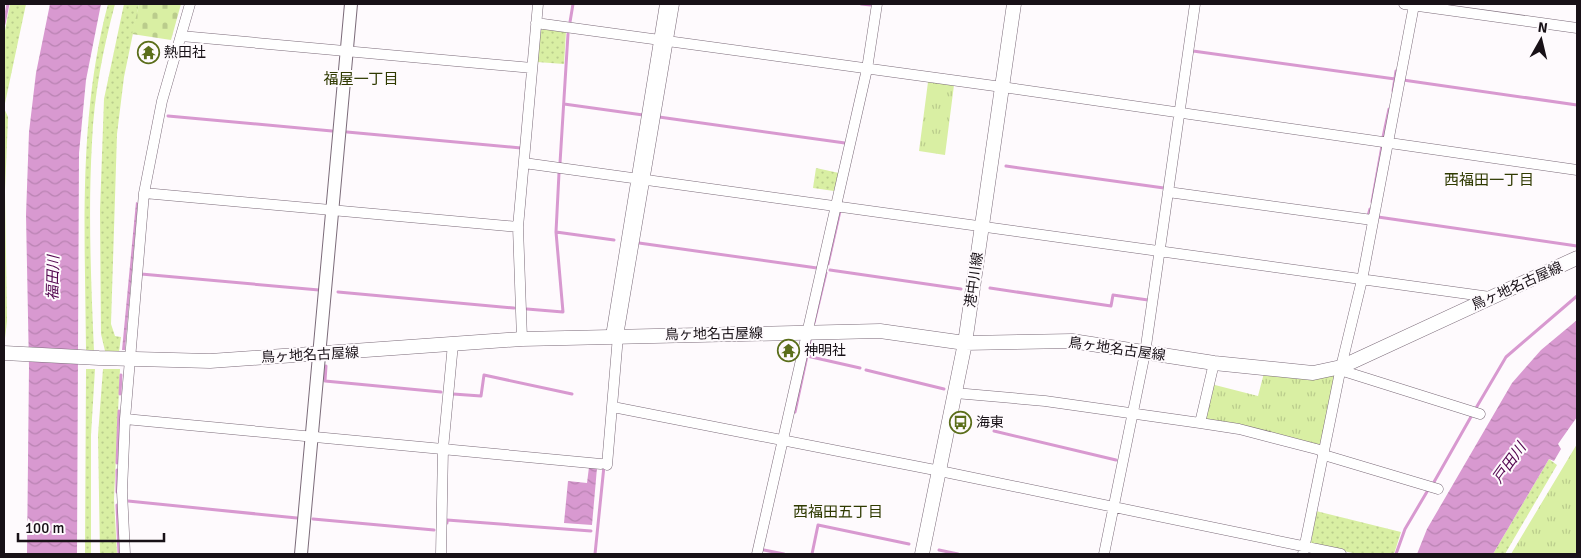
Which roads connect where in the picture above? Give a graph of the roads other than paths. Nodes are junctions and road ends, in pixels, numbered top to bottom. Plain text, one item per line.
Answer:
1 (190, 4) edge
2 (351, 4) edge
3 (538, 4) edge
4 (665, 4) edge
5 (674, 4) edge
6 (877, 4) edge
7 (1014, 4) edge
8 (1194, 4) edge
9 (1412, 4) edge
10 (536, 23) junction
11 (1577, 28) edge
12 (181, 36) junction
13 (663, 41) junction
14 (346, 51) junction
15 (532, 68) junction
16 (866, 69) junction
17 (1002, 87) junction
18 (1179, 112) junction
19 (1387, 142) junction
20 (524, 162) junction
21 (1577, 170) edge
22 (641, 179) junction
23 (1168, 192) junction
24 (144, 193) junction
25 (836, 206) junction
26 (332, 211) junction
27 (1372, 220) junction
28 (982, 226) junction
29 (518, 227) junction
30 (1159, 251) junction
31 (1577, 258) edge
32 (1362, 280) junction
33 (1490, 297) junction
34 (808, 332) junction
35 (615, 336) junction
36 (522, 339) junction
37 (965, 343) junction
38 (453, 344) junction
39 (9, 353) edge
40 (1146, 353) junction
41 (318, 354) junction
42 (129, 360) junction
43 (1214, 363) junction
44 (1341, 369) junction
45 (955, 393) junction
46 (613, 407) junction
47 (1133, 414) junction
48 (1480, 414) dead end
49 (125, 419) junction
50 (1200, 423) junction
51 (312, 438) junction
52 (783, 440) junction
53 (443, 449) junction
54 (1324, 455) junction
55 (940, 471) junction
56 (1438, 489) dead end
57 (1113, 508) junction
58 (1304, 551) edge
59 (125, 554) edge
60 (301, 554) edge
61 (441, 554) edge
62 (757, 554) edge
63 (922, 554) edge
64 (1104, 554) edge
65 (1341, 554) edge

1 - 12 street
2 - 14 street
3 - 10 street
4 - 13 street
5 - 13 street
6 - 16 street
7 - 17 main road, 港中川線
8 - 18 street
9 - 11 street
9 - 19 street
10 - 13 street
10 - 15 street
12 - 14 street
12 - 24 street
13 - 16 street
13 - 22 street
14 - 15 street
14 - 26 street
15 - 20 street
16 - 17 street
16 - 25 street
17 - 18 street
17 - 28 main road, 港中川線
18 - 19 street
18 - 23 street
19 - 21 street
19 - 27 street
20 - 22 street
20 - 29 street
22 - 25 street
22 - 35 street
23 - 27 street
23 - 30 street
24 - 26 street
24 - 42 street
25 - 28 street
25 - 34 street
26 - 29 street
26 - 41 street
27 - 32 street
28 - 30 street
28 - 37 main road, 港中川線
29 - 36 street
30 - 32 street
30 - 40 street
31 - 33 main road, 鳥ヶ地名古屋線
32 - 33 street
32 - 44 street
33 - 44 main road, 鳥ヶ地名古屋線
34 - 35 main road, 鳥ヶ地名古屋線
34 - 37 main road, 鳥ヶ地名古屋線
34 - 52 street
35 - 36 main road, 鳥ヶ地名古屋線
35 - 46 street
36 - 38 main road, 鳥ヶ地名古屋線
37 - 40 main road, 鳥ヶ地名古屋線
37 - 45 main road, 港中川線
38 - 41 main road, 鳥ヶ地名古屋線
38 - 53 street
39 - 42 main road, 鳥ヶ地名古屋線
40 - 43 main road, 鳥ヶ地名古屋線
40 - 47 street
41 - 42 main road, 鳥ヶ地名古屋線
41 - 51 street
42 - 49 street
43 - 44 main road, 鳥ヶ地名古屋線
43 - 50 street
44 - 48 street
44 - 54 street
45 - 47 street
45 - 55 main road, 港中川線
46 - 52 street
46 - 53 street
47 - 50 street
47 - 57 street
49 - 51 street
49 - 59 street
50 - 54 street
51 - 53 street
51 - 60 street
52 - 55 street
52 - 62 street
53 - 61 street
54 - 56 street
54 - 58 street
55 - 57 street
55 - 63 main road, 港中川線
57 - 58 street
57 - 64 street
58 - 65 street

